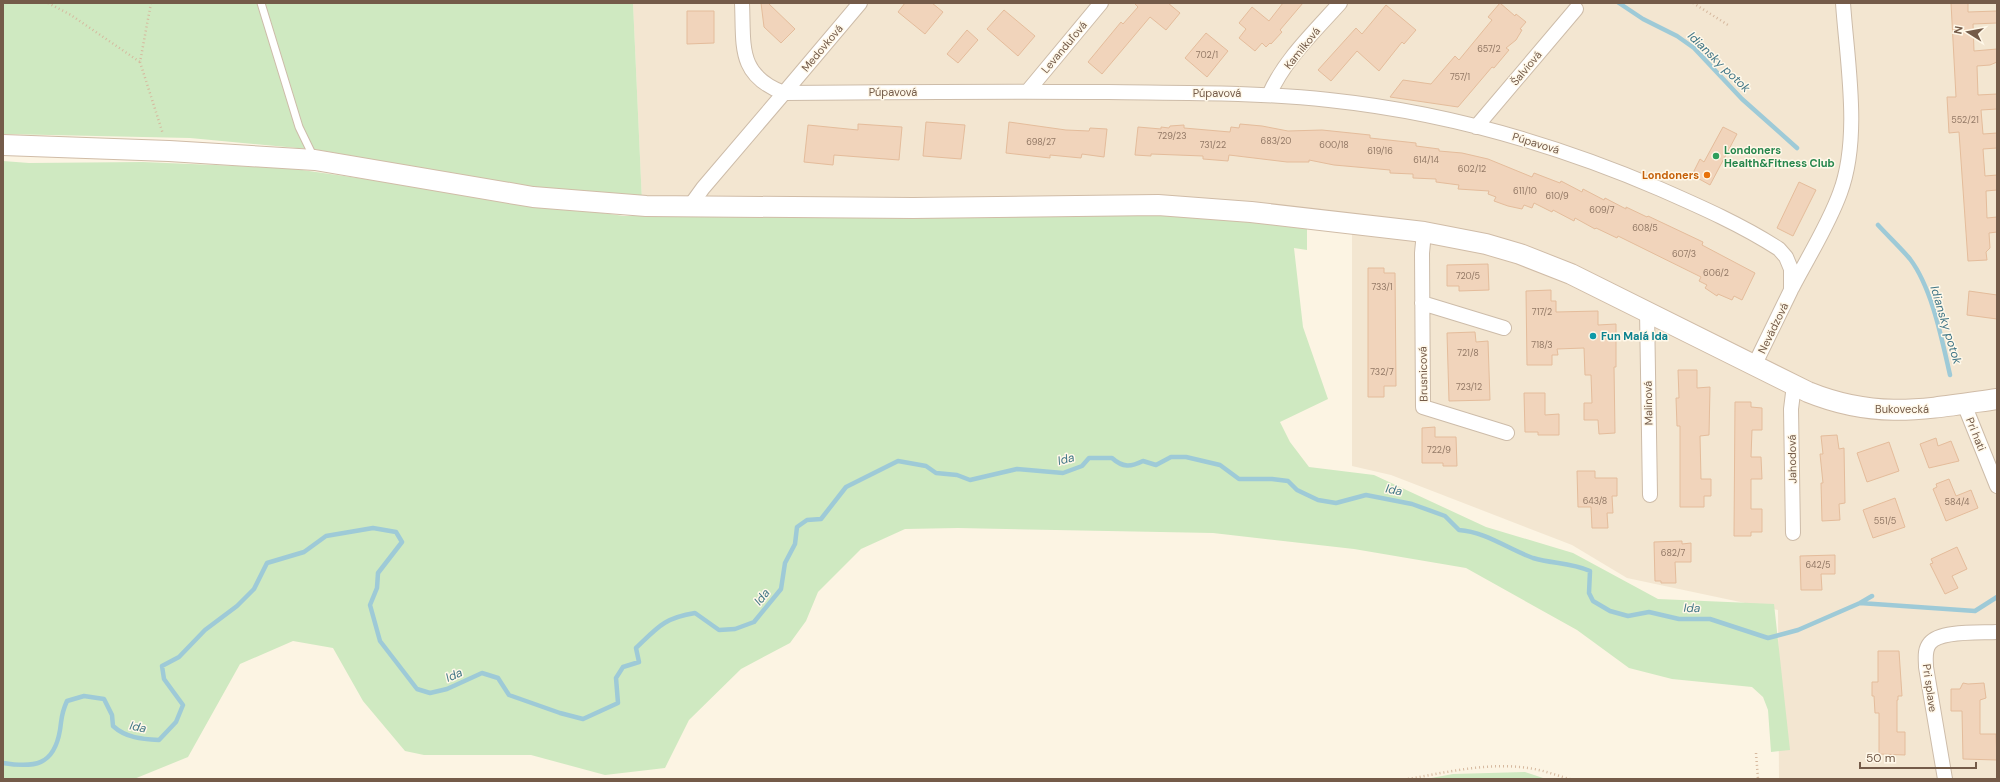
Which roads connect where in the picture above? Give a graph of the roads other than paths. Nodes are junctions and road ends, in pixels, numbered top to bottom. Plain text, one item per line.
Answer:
1 (261, 3) edge
2 (742, 3) edge
3 (860, 3) edge
4 (1101, 3) edge
5 (1340, 3) edge
6 (1842, 3) edge
7 (1576, 9) dead end
8 (1027, 92) junction
9 (784, 93) junction
10 (1269, 95) junction
11 (1476, 127) junction
12 (3, 145) edge
13 (315, 160) junction
14 (690, 206) junction
15 (1424, 232) junction
16 (1771, 244) joint
17 (1791, 290) junction
18 (1422, 302) junction
19 (1647, 311) junction
20 (1504, 328) dead end
21 (1754, 366) junction
22 (1801, 389) junction
23 (1997, 399) edge
24 (1964, 404) junction
25 (1507, 433) dead end
26 (1997, 486) edge
27 (1650, 495) dead end
28 (1793, 533) dead end
29 (1997, 632) edge
30 (1945, 779) edge

1 - 13 lane
2 - 9 street
3 - 9 street, Medovková
4 - 8 street, Levanduľová
5 - 10 street, Kamilková
6 - 17 street, Nevädzová
7 - 11 street, Šalviová
8 - 9 street, Púpavová
8 - 10 street, Púpavová
9 - 14 street
10 - 11 street, Púpavová
11 - 16 street, Púpavová
12 - 13 street, Bukovecká
13 - 14 street, Bukovecká
14 - 15 street, Bukovecká
15 - 18 street, Brusnicová
15 - 19 street, Bukovecká
16 - 17 street, Nevädzová
17 - 21 street, Nevädzová
18 - 20 street
18 - 25 street, Brusnicová
19 - 21 street, Bukovecká
19 - 27 street, Malinová
21 - 22 street, Bukovecká
22 - 24 street, Bukovecká
22 - 28 street, Jahodová
23 - 24 street, Bukovecká
24 - 26 street, Pri hati
29 - 30 street, Pri splave

